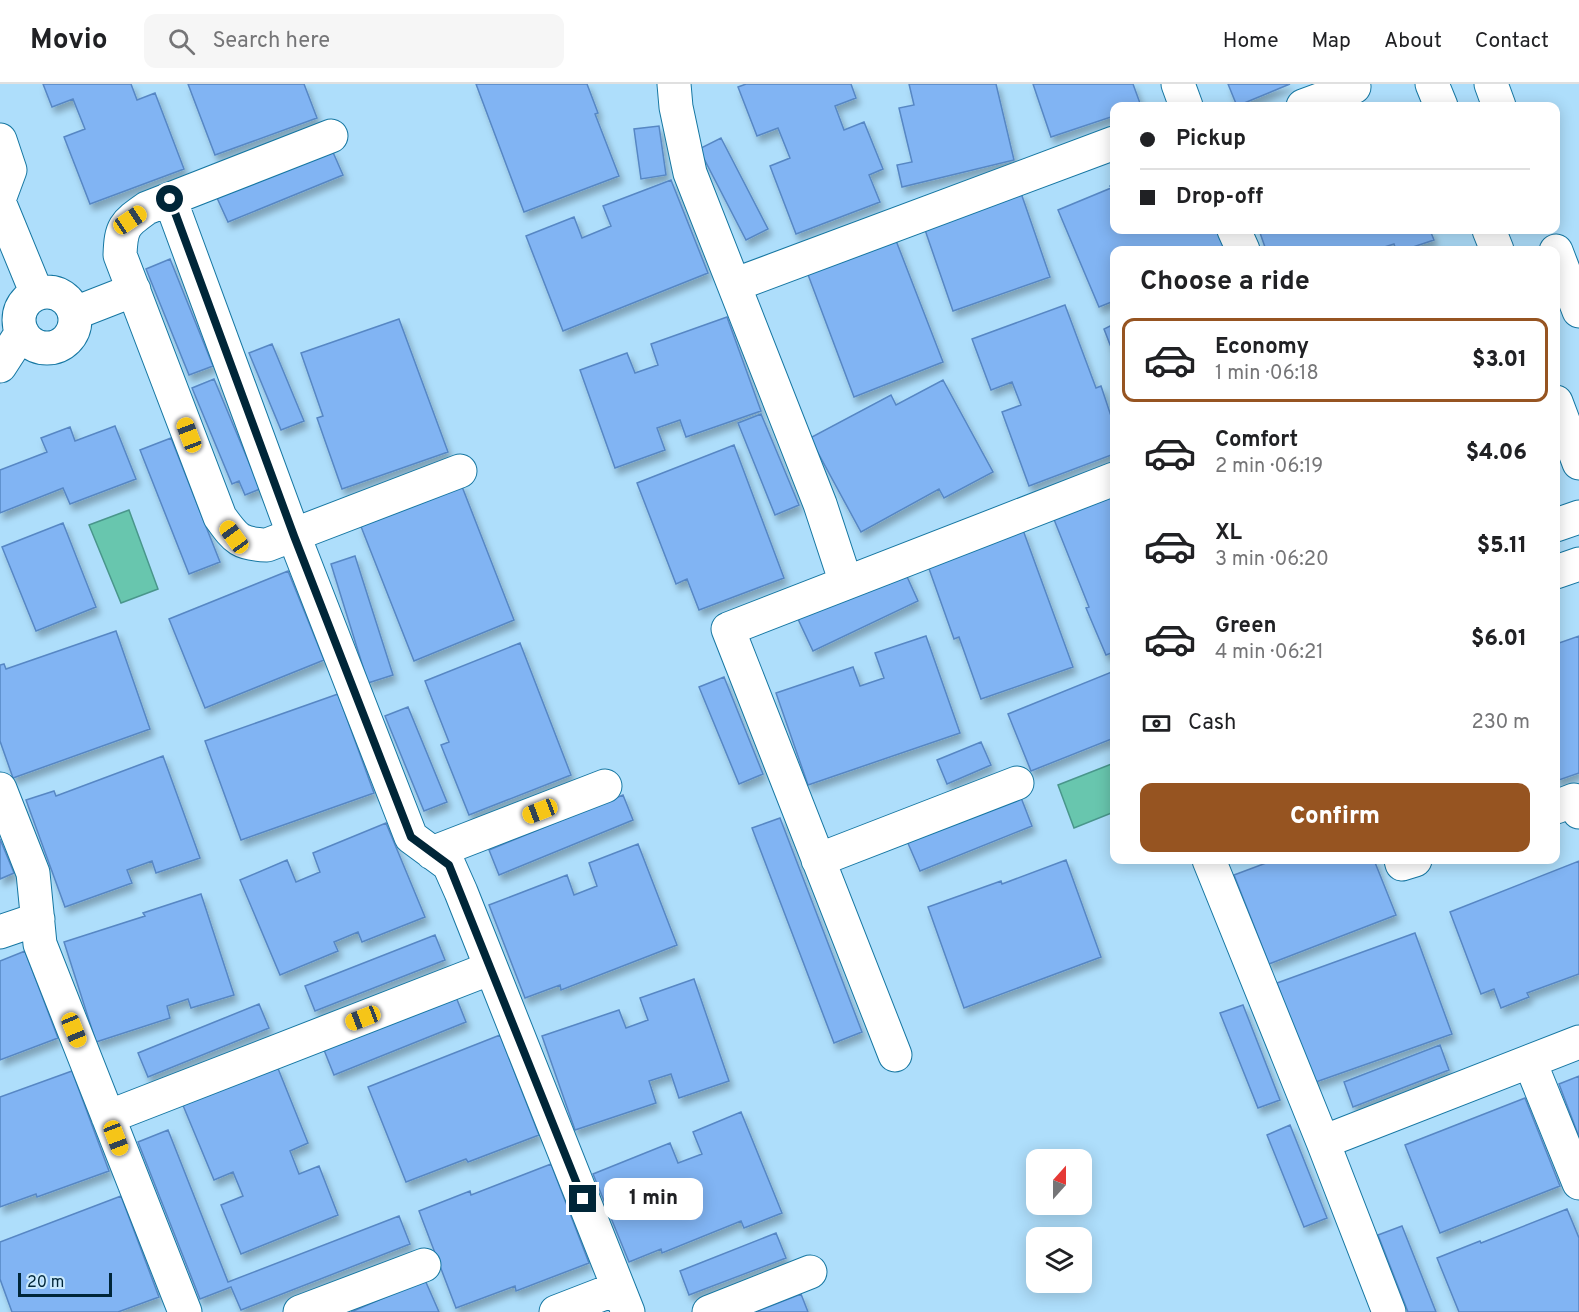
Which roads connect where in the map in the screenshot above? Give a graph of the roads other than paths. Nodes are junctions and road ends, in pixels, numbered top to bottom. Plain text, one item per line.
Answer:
1 (674, 84) edge
2 (1178, 84) edge
3 (1353, 84) edge
4 (1432, 84) edge
5 (1491, 84) edge
6 (1185, 102) edge
7 (1314, 102) edge
8 (1439, 102) edge
9 (1498, 102) edge
10 (331, 136) dead end
11 (0, 140) edge
12 (1110, 144) edge
13 (0, 197) edge
14 (170, 199) junction
15 (0, 204) edge
16 (1560, 264) edge
17 (734, 285) junction
18 (134, 290) junction
19 (37, 294) junction
20 (1579, 311) edge
21 (75, 313) junction
22 (22, 332) junction
23 (0, 366) edge
24 (1560, 413) edge
25 (1579, 463) edge
26 (460, 471) dead end
27 (1110, 481) edge
28 (1579, 517) edge
29 (1560, 524) edge
30 (294, 536) junction
31 (1579, 564) edge
32 (1560, 571) edge
33 (846, 583) junction
34 (1017, 783) dead end
35 (605, 786) dead end
36 (0, 789) edge
37 (1560, 805) edge
38 (1579, 812) edge
39 (432, 853) junction
40 (818, 860) junction
41 (1211, 864) edge
42 (38, 919) junction
43 (0, 932) edge
44 (491, 968) junction
45 (1579, 1042) edge
46 (895, 1055) dead end
47 (1530, 1062) junction
48 (108, 1117) junction
49 (1323, 1142) junction
50 (1579, 1183) edge
51 (423, 1265) dead end
52 (810, 1272) dead end
53 (623, 1300) edge
54 (184, 1312) edge
55 (300, 1312) edge
56 (557, 1312) edge
57 (709, 1312) edge
58 (1389, 1312) edge

1 - 17 street
2 - 6 street
3 - 7 street
4 - 8 street
5 - 9 street
10 - 14 street
11 - 13 street
12 - 17 street
14 - 18 street
14 - 30 street
15 - 19 street
16 - 20 street
17 - 33 street
18 - 21 street
18 - 30 street
19 - 21 street
19 - 22 street
21 - 22 street
22 - 23 street
24 - 25 street
26 - 30 street
27 - 33 street
28 - 29 street
30 - 39 street
31 - 32 street
33 - 40 street
34 - 40 street
35 - 39 street
36 - 42 street
37 - 38 street
39 - 44 street
40 - 46 street
41 - 49 street
42 - 43 street
42 - 48 street
44 - 48 street
44 - 53 street
45 - 47 street
47 - 49 street
47 - 50 street
48 - 54 street
49 - 58 street
51 - 55 street
52 - 57 street
53 - 56 street

